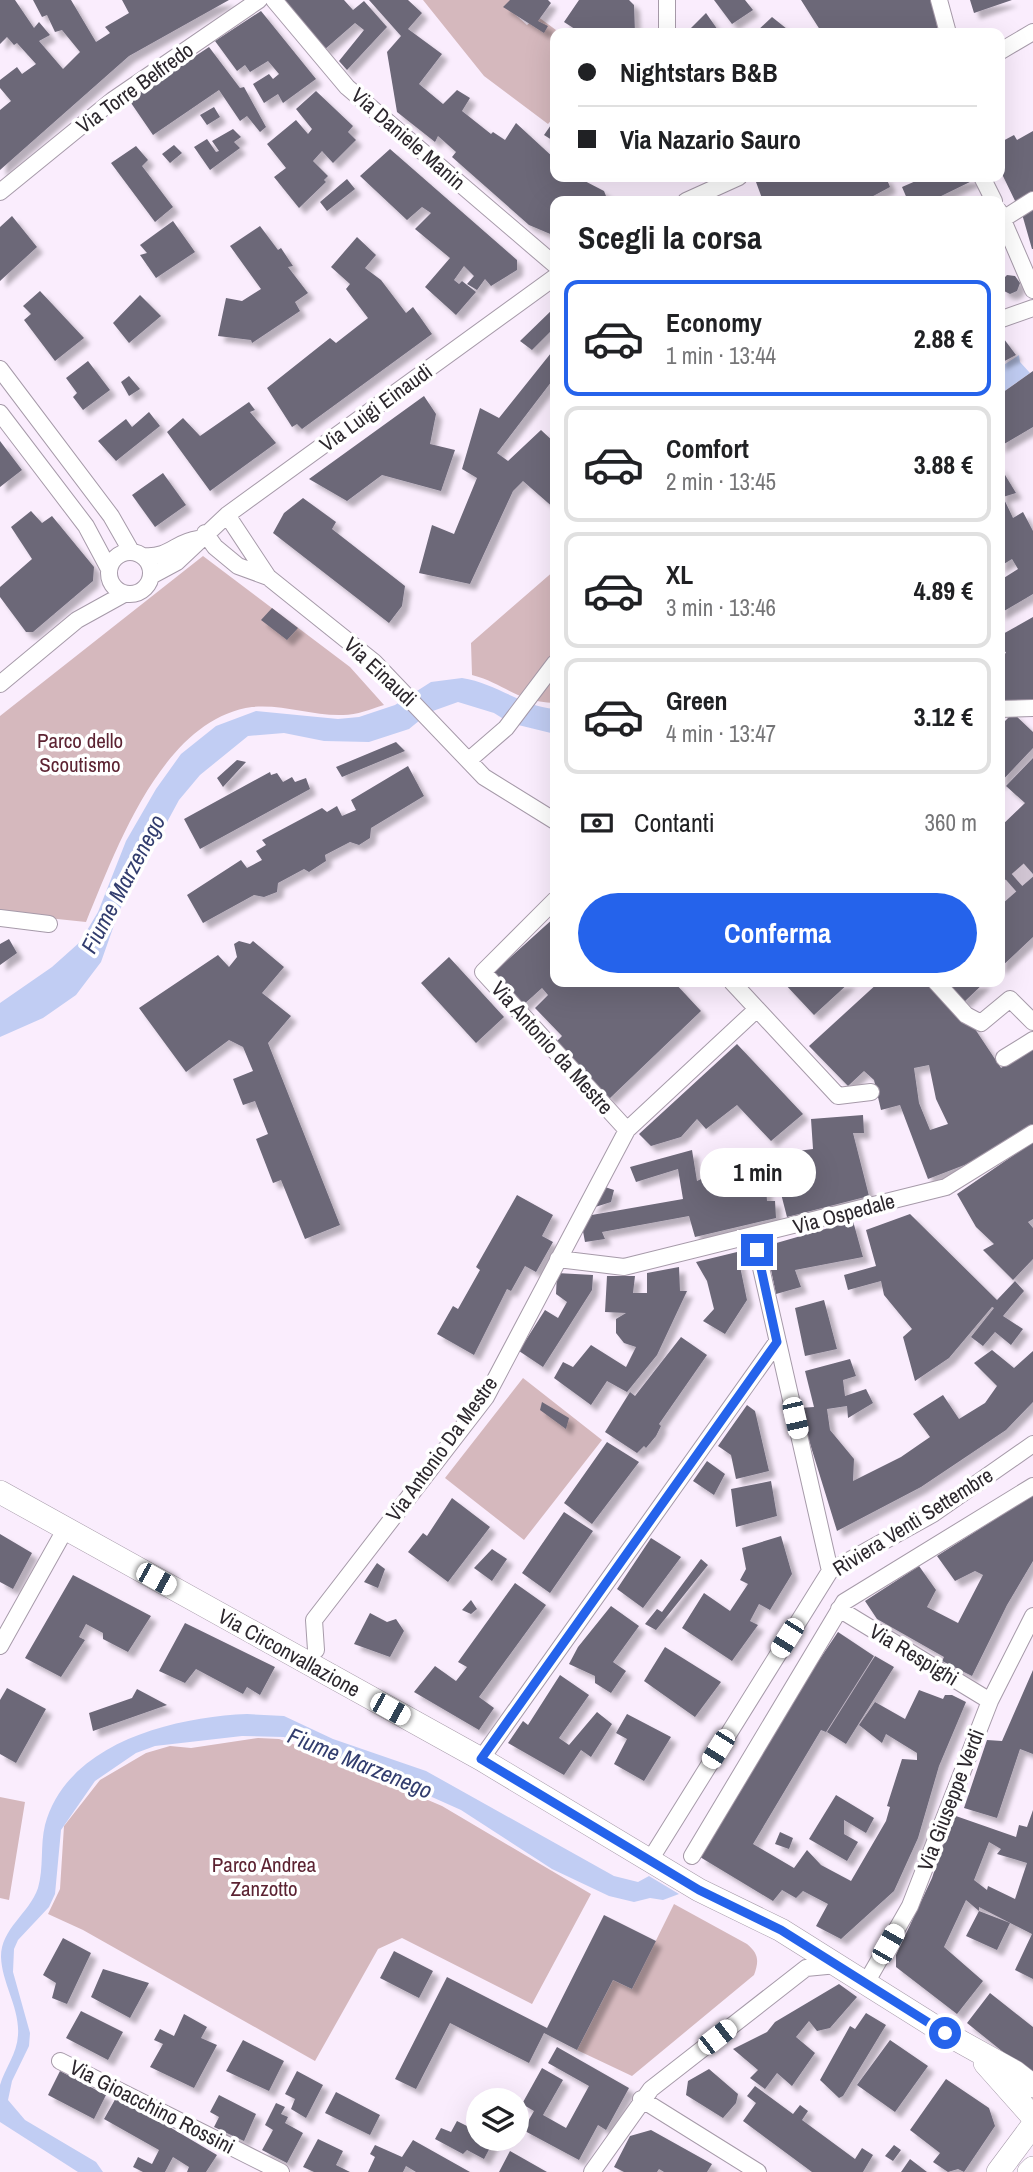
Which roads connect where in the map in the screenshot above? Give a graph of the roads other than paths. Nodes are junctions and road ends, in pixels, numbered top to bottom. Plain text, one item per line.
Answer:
1 (258, 0) edge
2 (274, 0) edge
3 (667, 0) edge
4 (939, 0) edge
5 (667, 28) edge
6 (947, 28) edge
7 (1033, 32) edge
8 (1005, 48) edge
9 (16, 181) junction
10 (728, 182) edge
11 (0, 192) edge
12 (697, 196) edge
13 (0, 198) edge
14 (1033, 200) edge
15 (1005, 213) edge
16 (1005, 224) edge
17 (550, 261) edge
18 (550, 281) edge
19 (1033, 290) edge
20 (1033, 308) edge
21 (1005, 318) edge
22 (0, 369) edge
23 (0, 413) edge
24 (227, 515) junction
25 (202, 536) junction
26 (138, 554) junction
27 (109, 569) junction
28 (151, 576) junction
29 (268, 577) junction
30 (124, 594) junction
31 (550, 669) edge
32 (0, 684) edge
33 (1033, 708) edge
34 (1005, 709) edge
35 (468, 760) junction
36 (550, 818) edge
37 (550, 905) edge
38 (0, 918) edge
39 (49, 924) dead end
40 (737, 987) edge
41 (941, 987) edge
42 (757, 1009) junction
43 (1033, 1022) edge
44 (1033, 1040) edge
45 (1004, 1058) dead end
46 (871, 1092) dead end
47 (627, 1130) junction
48 (1033, 1133) edge
49 (755, 1244) junction
50 (558, 1259) junction
51 (777, 1342) junction
52 (1033, 1444) edge
53 (1033, 1486) edge
54 (0, 1492) edge
55 (65, 1528) junction
56 (830, 1571) junction
57 (839, 1609) junction
58 (1033, 1616) edge
59 (0, 1646) edge
60 (316, 1650) dead end
61 (990, 1701) junction
62 (481, 1759) junction
63 (692, 1856) dead end
64 (650, 1860) junction
65 (836, 1965) junction
66 (866, 1983) junction
67 (974, 2050) junction
68 (61, 2061) dead end
69 (1033, 2086) edge
70 (641, 2099) junction
71 (1033, 2115) edge
72 (1033, 2125) edge
73 (1033, 2168) edge
74 (281, 2172) edge
75 (592, 2172) edge
76 (758, 2172) edge
77 (999, 2172) edge
78 (1030, 2172) edge

1 - 9 street, Via Torre Belfredo
2 - 17 street, Via Daniele Manin
3 - 5 street
4 - 6 street
7 - 8 street
9 - 11 street, Via Torre Belfredo
9 - 13 street, Via Torre Belfredo
10 - 12 street
14 - 15 street
16 - 19 street
18 - 24 street, Via Luigi Einaudi
20 - 21 street
22 - 26 street
23 - 27 street
24 - 25 street, Via Luigi Einaudi
24 - 29 street
25 - 26 street, Via Luigi Einaudi
25 - 28 street, Via Luigi Einaudi
25 - 29 street
26 - 27 street
26 - 28 street
27 - 30 street
28 - 30 street
29 - 35 street, Via Einaudi
30 - 32 street
31 - 35 street
33 - 34 street
35 - 36 street, Via Einaudi
37 - 47 street, Via Antonio da Mestre
38 - 39 street
40 - 42 street
41 - 43 street
42 - 46 street
42 - 47 street, Via Antonio da Mestre
44 - 45 street
47 - 50 street, Via Antonio Da Mestre
48 - 49 street, Via Ospedale
49 - 50 street, Via Ospedale
49 - 51 street
50 - 60 street, Via Antonio Da Mestre
51 - 56 street
51 - 62 street
52 - 56 street, Riviera Venti Settembre
53 - 57 street
54 - 55 street, Via Circonvallazione
55 - 59 street
55 - 62 street, Via Circonvallazione
56 - 64 street, Riviera Venti Settembre
57 - 61 street, Via Respighi
57 - 63 street
58 - 61 street, Via Giuseppe Verdi
61 - 66 street, Via Giuseppe Verdi
62 - 64 street, Via Circonvallazione
64 - 65 street, Via Circonvallazione
65 - 66 street, Via Circonvallazione
65 - 70 street
66 - 67 street, Via Circonvallazione
67 - 69 street, Via Circonvallazione
67 - 71 street, Via Circonvallazione
68 - 74 street, Via Gioacchino Rossini
70 - 75 street
70 - 76 street
72 - 77 street
73 - 78 street

